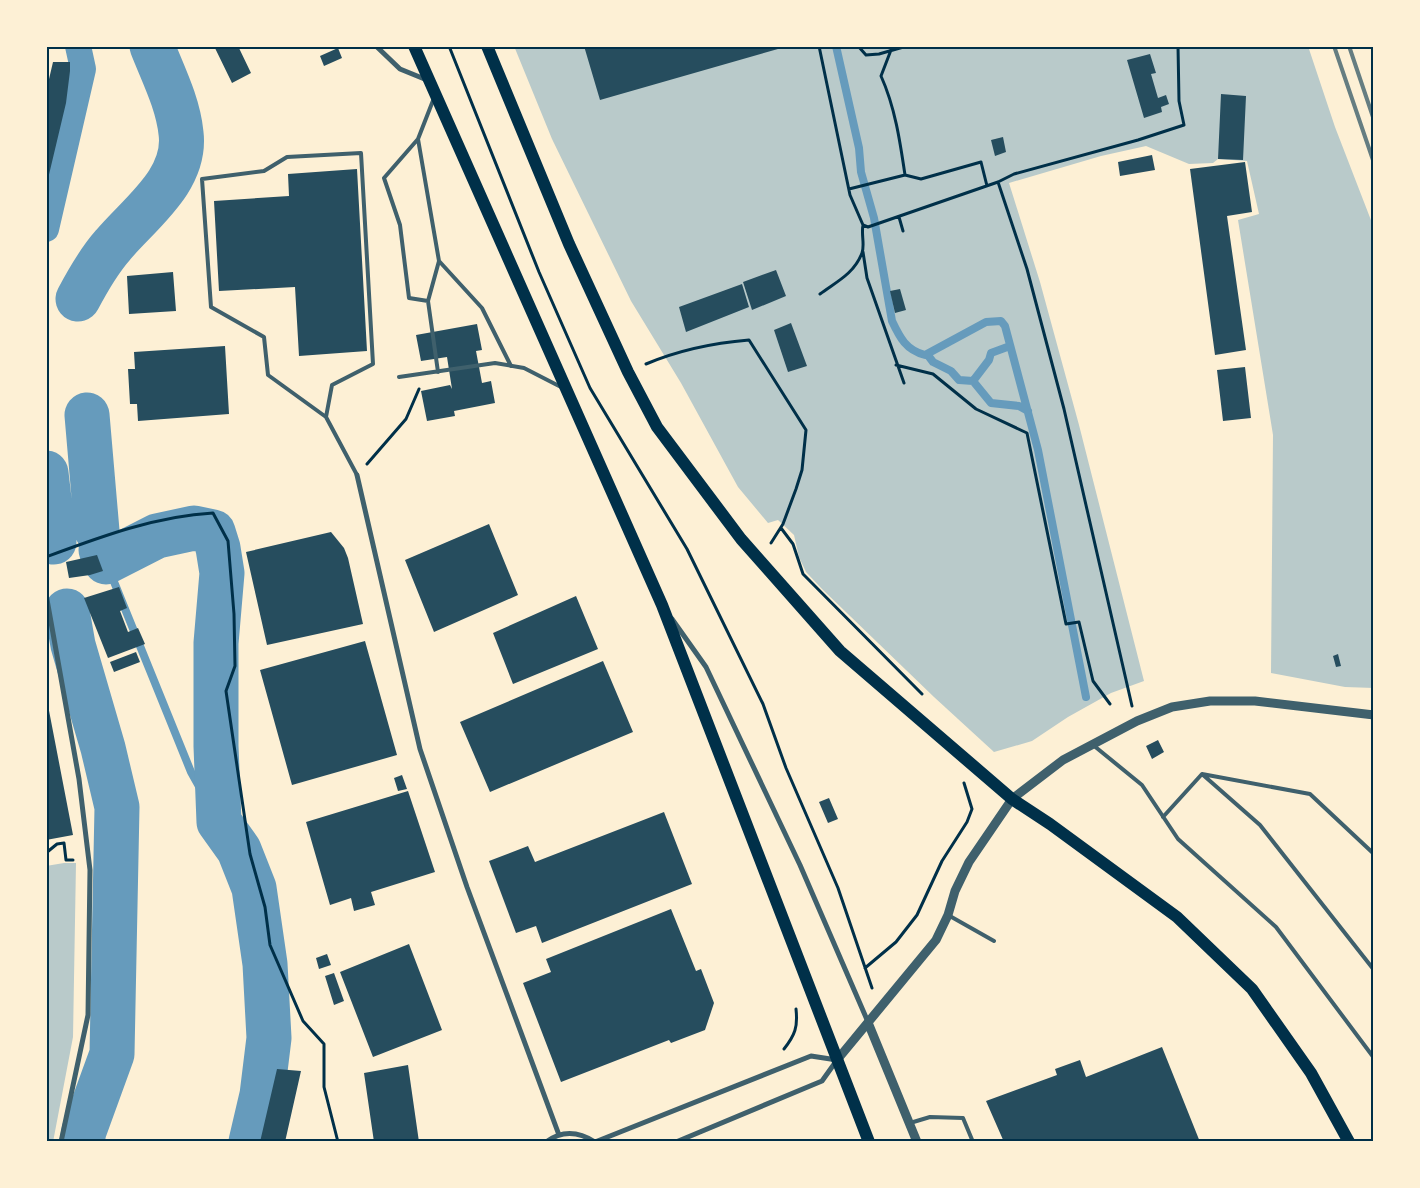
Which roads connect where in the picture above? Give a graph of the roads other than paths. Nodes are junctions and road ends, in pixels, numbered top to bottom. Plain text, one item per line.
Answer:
1 (376, 46) edge
2 (414, 46) edge
3 (487, 46) edge
4 (429, 80) junction
5 (436, 94) junction
6 (418, 140) junction
7 (439, 261) junction
8 (428, 301) junction
9 (511, 366) junction
10 (438, 372) junction
11 (398, 377) dead end
12 (567, 390) junction
13 (326, 417) junction
14 (357, 475) joint
15 (46, 594) edge
16 (662, 604) junction
17 (1374, 715) edge
18 (1092, 744) junction
19 (1202, 774) junction
20 (1012, 799) junction
21 (1163, 817) junction
22 (1374, 854) edge
23 (948, 915) junction
24 (994, 941) dead end
25 (1374, 970) edge
26 (869, 1025) junction
27 (1374, 1058) edge
28 (838, 1060) junction
29 (910, 1123) junction
30 (558, 1135) junction
31 (61, 1142) edge
32 (546, 1142) edge
33 (595, 1142) edge
34 (676, 1142) edge
35 (869, 1142) edge
36 (917, 1142) edge
37 (973, 1142) edge
38 (1349, 1142) edge

1 - 4 street
2 - 4 main road
3 - 20 main road
4 - 5 main road
5 - 6 lane
5 - 12 main road
6 - 7 lane
6 - 8 lane
7 - 8 lane
7 - 9 lane
8 - 10 lane
9 - 10 lane
9 - 12 lane
10 - 11 lane
12 - 16 main road
13 - 13 lane
13 - 14 lane
14 - 30 street
15 - 31 street
16 - 26 street
16 - 28 main road
17 - 18 street
18 - 20 street
18 - 21 lane
19 - 21 lane
19 - 22 lane
19 - 25 lane
20 - 23 street
20 - 38 main road
21 - 27 lane
23 - 24 lane
23 - 26 street
26 - 28 street
26 - 29 street
28 - 33 street
28 - 34 street
28 - 35 main road
29 - 36 street
29 - 37 lane
30 - 32 street
30 - 33 street

